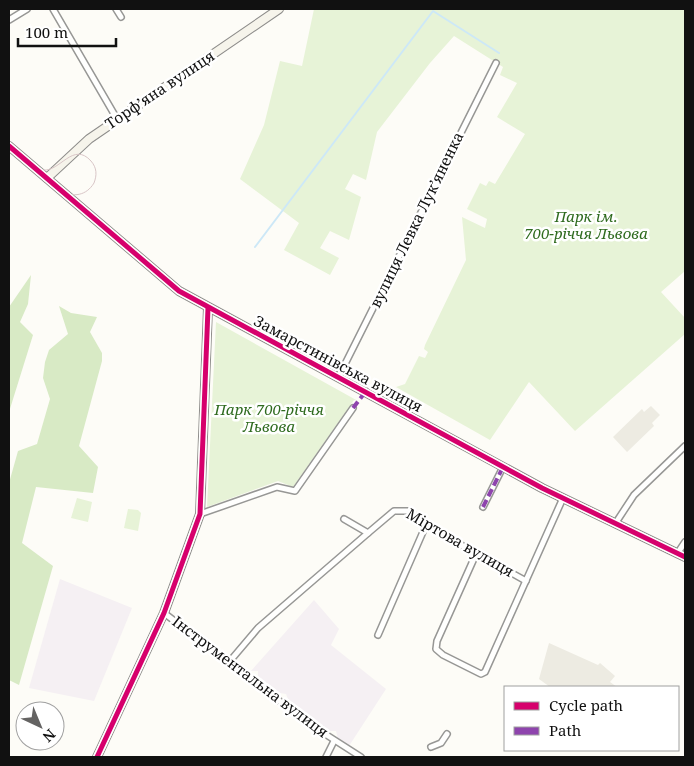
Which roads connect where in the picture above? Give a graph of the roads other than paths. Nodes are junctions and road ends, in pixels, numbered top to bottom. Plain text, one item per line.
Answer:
1 (27, 9) edge
2 (53, 9) edge
3 (116, 9) edge
4 (279, 9) edge
5 (121, 17) dead end
6 (9, 20) edge
7 (496, 63) dead end
8 (117, 119) junction
9 (9, 146) edge
10 (46, 178) junction
11 (208, 308) junction
12 (338, 378) junction
13 (353, 408) dead end
14 (685, 446) edge
15 (503, 468) junction
16 (563, 498) junction
17 (483, 507) dead end
18 (200, 514) junction
19 (344, 519) dead end
20 (615, 524) junction
21 (426, 525) junction
22 (368, 533) junction
23 (685, 542) edge
24 (476, 554) junction
25 (677, 554) junction
26 (685, 557) edge
27 (526, 581) junction
28 (164, 613) junction
29 (378, 634) dead end
30 (230, 661) junction
31 (447, 734) dead end
32 (334, 741) junction
33 (431, 747) dead end
34 (97, 757) edge
35 (326, 757) edge
36 (361, 757) edge

1 - 6 street
2 - 8 street
3 - 5 street
4 - 8 main road, Торфʼяна вулиця
7 - 12 street, вулиця Левка Лукʼяненка
8 - 10 main road, Торфʼяна вулиця
9 - 10 main road, Замарстинівська вулиця
10 - 11 main road, Замарстинівська вулиця
11 - 12 main road, Замарстинівська вулиця
11 - 18 main road
12 - 15 main road, Замарстинівська вулиця
13 - 18 street
14 - 20 street
15 - 16 main road, Замарстинівська вулиця
15 - 17 street
16 - 20 main road, Замарстинівська вулиця
16 - 27 street
18 - 28 main road
19 - 22 street
20 - 25 main road, Замарстинівська вулиця
21 - 22 street, Міртова вулиця
21 - 24 street, Міртова вулиця
21 - 29 street
22 - 30 street
23 - 25 street
24 - 27 street, Міртова вулиця
24 - 27 street
25 - 26 main road, Замарстинівська вулиця
28 - 30 street, Інструментальна вулиця
28 - 34 main road
30 - 32 street, Інструментальна вулиця
31 - 33 street
32 - 35 street
32 - 36 street, Інструментальна вулиця

